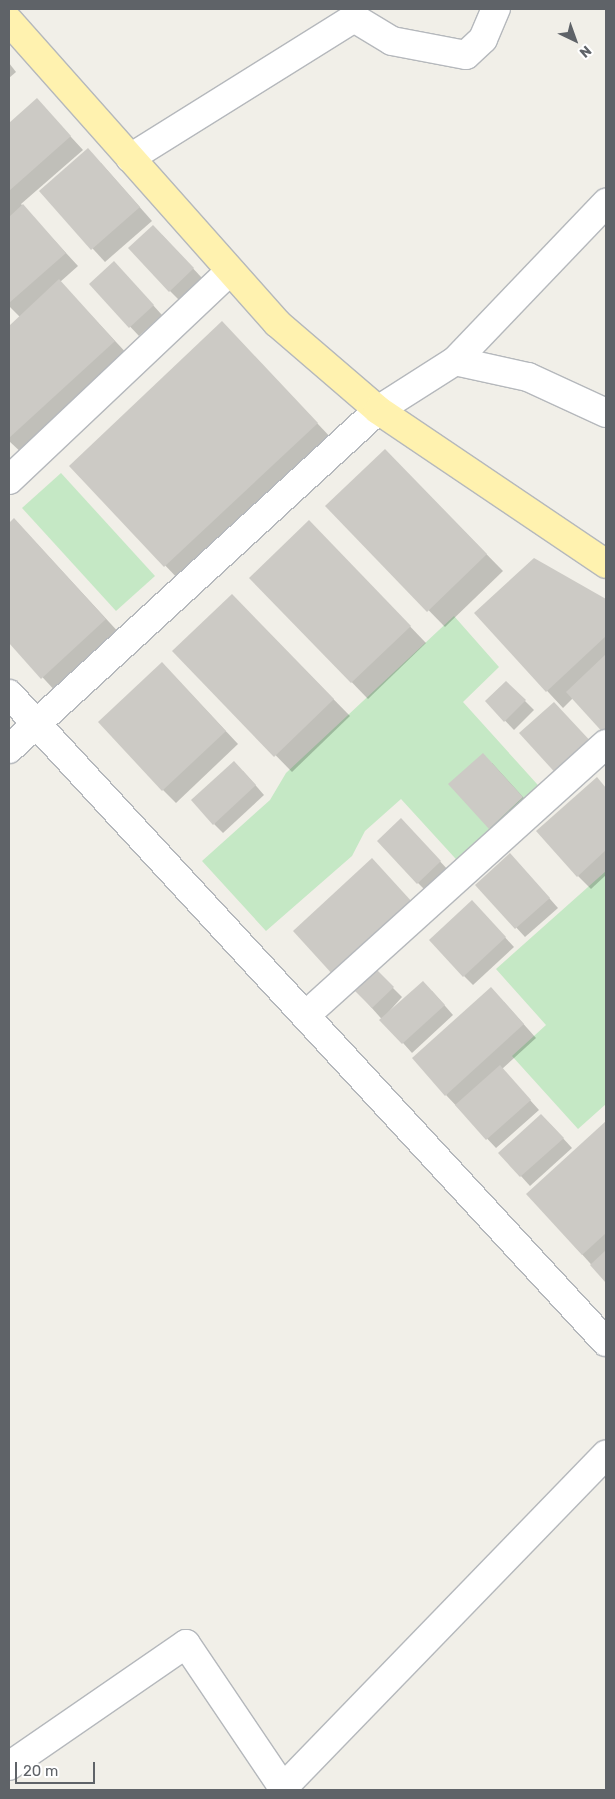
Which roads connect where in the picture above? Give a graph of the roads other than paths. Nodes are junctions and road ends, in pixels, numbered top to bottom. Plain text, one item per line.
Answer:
1 (496, 9) edge
2 (348, 13) edge
3 (9, 21) edge
4 (130, 158) junction
5 (606, 203) edge
6 (229, 272) junction
7 (455, 361) junction
8 (378, 410) junction
9 (606, 413) edge
10 (9, 480) edge
11 (606, 564) edge
12 (9, 694) edge
13 (37, 724) junction
14 (606, 744) edge
15 (9, 749) edge
16 (306, 1015) junction
17 (606, 1342) edge
18 (606, 1455) edge
19 (9, 1766) edge
20 (282, 1789) edge

1 - 2 street
2 - 4 street
3 - 4 main road
4 - 6 main road
5 - 7 street
6 - 8 main road
6 - 10 street
7 - 8 street
7 - 9 street
8 - 11 main road
8 - 13 street
12 - 13 street
13 - 15 street
13 - 16 street
14 - 16 street
16 - 17 street
18 - 20 street
19 - 20 street

